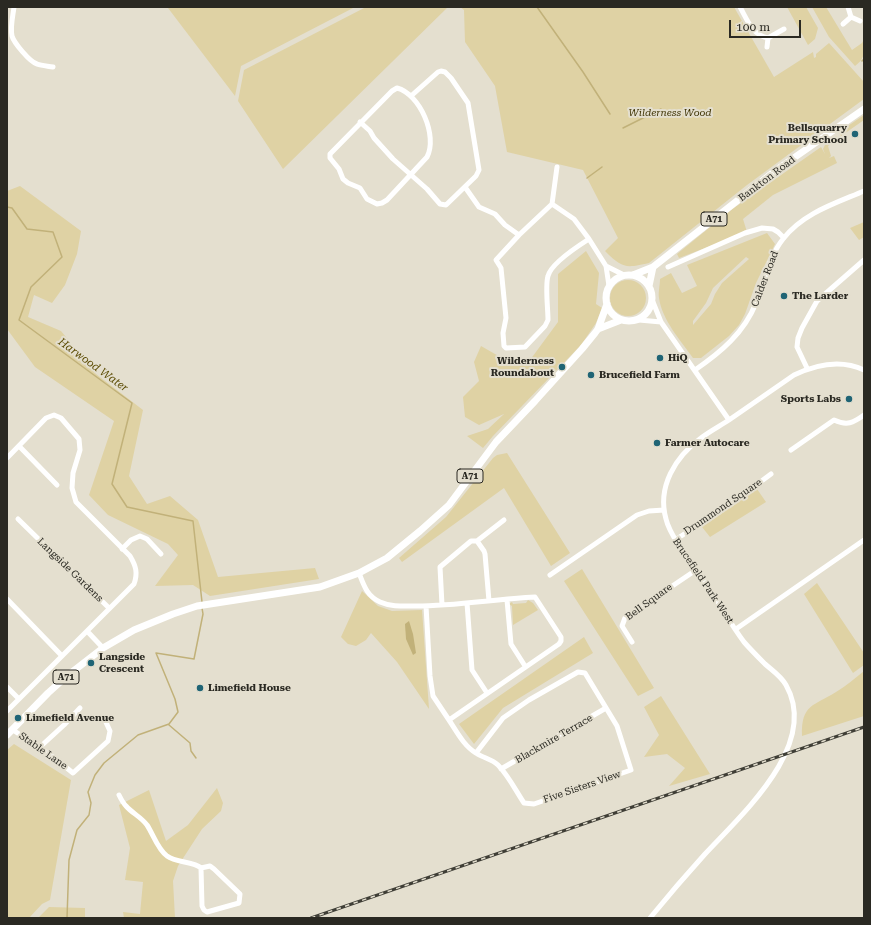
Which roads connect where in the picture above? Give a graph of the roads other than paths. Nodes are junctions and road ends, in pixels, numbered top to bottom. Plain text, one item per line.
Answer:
1 (14, 7) edge
2 (740, 7) edge
3 (848, 7) edge
4 (851, 17) junction
5 (860, 21) dead end
6 (843, 24) dead end
7 (784, 29) dead end
8 (768, 38) junction
9 (767, 47) dead end
10 (53, 67) dead end
11 (411, 96) junction
12 (864, 109) edge
13 (360, 122) junction
14 (557, 167) dead end
15 (411, 175) junction
16 (554, 186) junction
17 (560, 187) dead end
18 (465, 188) junction
19 (864, 191) edge
20 (552, 204) junction
21 (519, 236) junction
22 (784, 238) junction
23 (589, 239) junction
24 (864, 260) edge
25 (606, 266) junction
26 (652, 267) junction
27 (668, 267) dead end
28 (624, 275) junction
29 (633, 275) junction
30 (609, 286) junction
31 (649, 286) junction
32 (653, 302) junction
33 (607, 304) junction
34 (621, 320) junction
35 (639, 320) junction
36 (661, 322) junction
37 (598, 329) junction
38 (807, 368) junction
39 (695, 370) junction
40 (864, 370) edge
41 (864, 415) edge
42 (729, 420) junction
43 (19, 446) junction
44 (791, 450) dead end
45 (7, 458) edge
46 (771, 474) dead end
47 (57, 485) dead end
48 (664, 510) junction
49 (18, 519) dead end
50 (504, 520) dead end
51 (675, 540) junction
52 (864, 540) edge
53 (477, 542) junction
54 (122, 549) junction
55 (161, 554) dead end
56 (696, 570) junction
57 (359, 573) junction
58 (550, 575) dead end
59 (7, 599) edge
60 (507, 600) junction
61 (489, 601) junction
62 (467, 603) junction
63 (442, 605) junction
64 (426, 606) junction
65 (109, 608) junction
66 (736, 629) junction
67 (87, 631) junction
68 (632, 642) dead end
69 (103, 648) junction
70 (62, 656) junction
71 (526, 666) junction
72 (7, 687) edge
73 (487, 693) junction
74 (19, 699) junction
75 (80, 708) dead end
76 (606, 708) junction
77 (7, 711) edge
78 (104, 718) dead end
79 (449, 720) junction
80 (13, 730) junction
81 (7, 735) edge
82 (40, 747) junction
83 (476, 753) junction
84 (501, 769) junction
85 (120, 796) dead end
86 (201, 868) junction
87 (650, 918) edge

1 - 10 street
2 - 8 street
3 - 4 street
4 - 5 street
4 - 6 street
7 - 8 street
8 - 9 street
11 - 13 street
11 - 15 street
11 - 18 street
12 - 26 main road, Bankton Road / A71
13 - 15 street
13 - 15 street
14 - 16 street
15 - 18 street
16 - 17 street
16 - 20 street
18 - 21 street
19 - 22 street, Calder Road
20 - 21 street
20 - 23 street
21 - 23 street
22 - 27 street
22 - 39 street, Calder Road
23 - 25 street
24 - 38 street
25 - 28 street
25 - 30 street
26 - 29 main road, Bankton Road / A71
26 - 31 main road
28 - 29 main road, A71
28 - 30 main road
29 - 31 main road
30 - 33 main road, A71
31 - 32 main road
32 - 35 main road
32 - 36 street
33 - 34 main road
33 - 37 main road, A71
34 - 35 main road, A71
34 - 37 main road, A71
35 - 36 street
36 - 39 street
37 - 57 main road, A71
38 - 40 street, Brucefield Park West
38 - 42 street, Brucefield Park West
39 - 42 street
41 - 44 street
42 - 48 street, Brucefield Park West
43 - 45 street, Langside Gardens
43 - 47 street
43 - 54 street, Langside Gardens
46 - 51 street, Drummond Square
48 - 51 street, Brucefield Park West
48 - 58 street
49 - 65 street, Langside Gardens
50 - 53 street
51 - 56 street, Brucefield Park West
52 - 66 street
53 - 61 street
53 - 63 street
54 - 55 street
54 - 65 street, Langside Gardens
56 - 66 street, Brucefield Park West
56 - 68 street, Bell Square
57 - 64 street
57 - 69 main road, A71
59 - 70 street
60 - 61 street
60 - 71 street
60 - 71 street
61 - 62 street
62 - 63 street
62 - 73 street
63 - 64 street
64 - 79 street, Five Sisters View
65 - 67 street
66 - 87 street, Brucefield Park West
67 - 69 street
67 - 70 street
69 - 80 main road, A71
70 - 74 street
71 - 73 street
72 - 74 street
73 - 79 street
74 - 77 street
75 - 82 street
76 - 83 street, Five Sisters View
76 - 84 street, Blackmire Terrace
76 - 84 street, Five Sisters View
78 - 82 street, Stable Lane
79 - 83 street, Five Sisters View
80 - 81 main road, A71
80 - 82 street, Stable Lane
83 - 84 street, Five Sisters View
85 - 86 street
86 - 86 street

